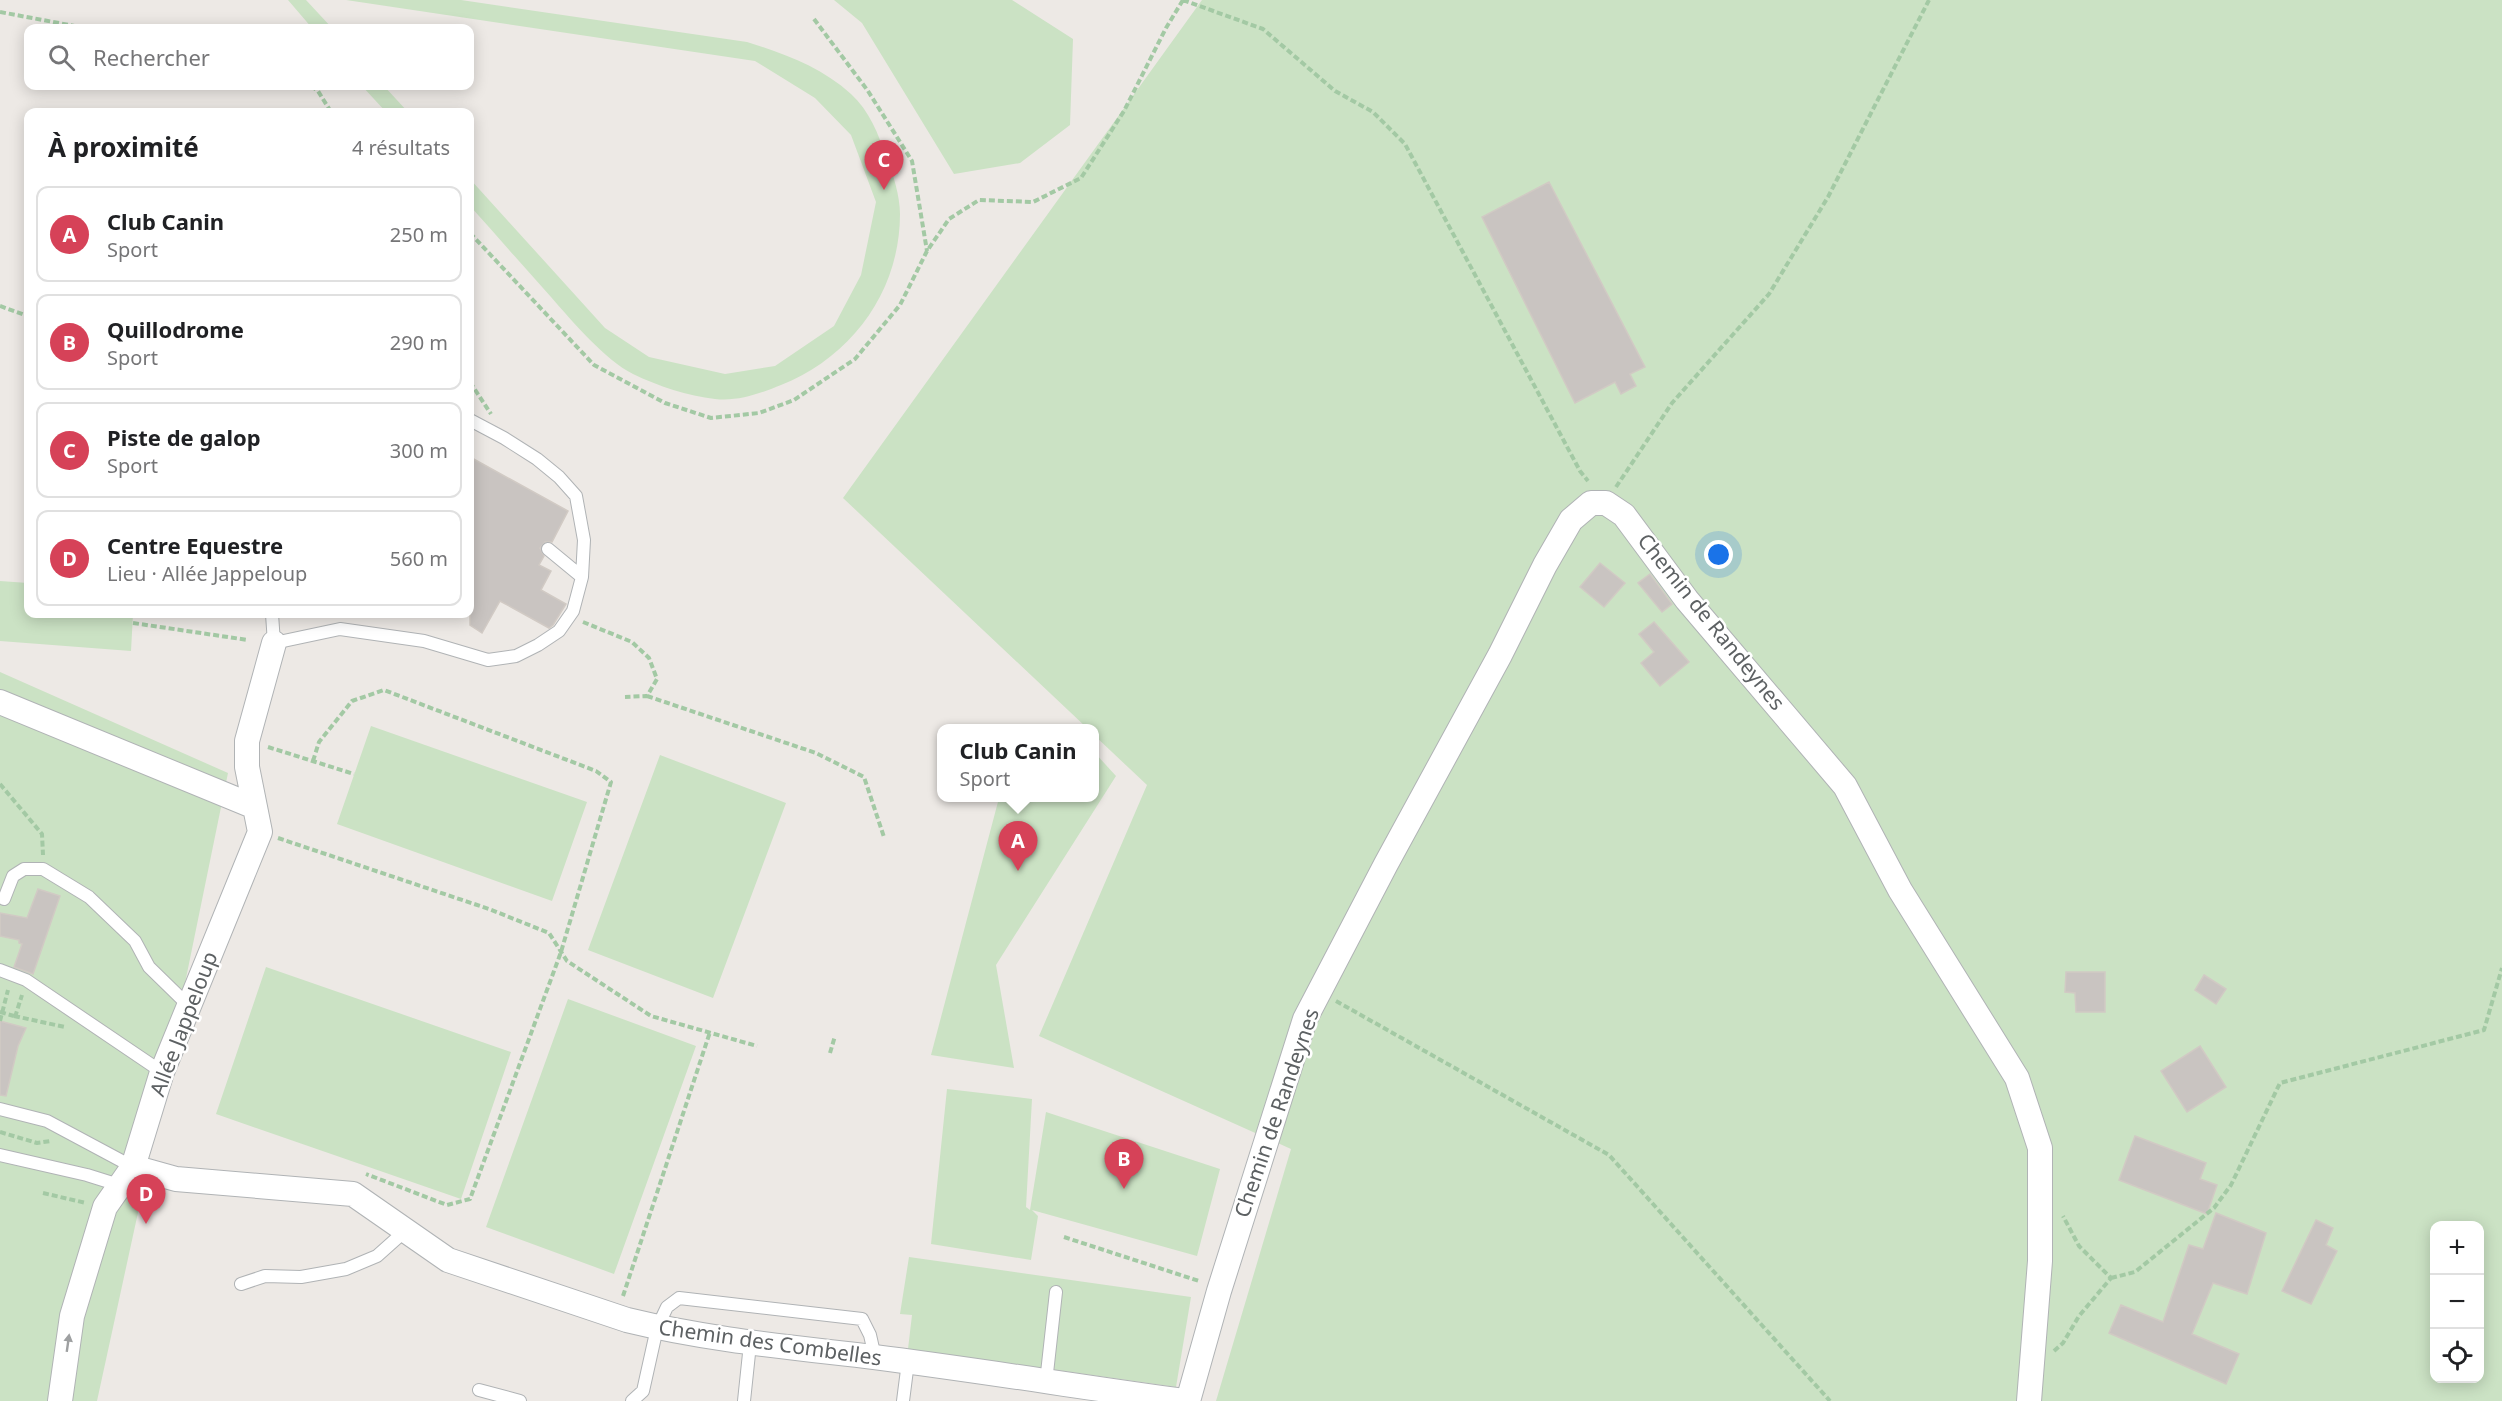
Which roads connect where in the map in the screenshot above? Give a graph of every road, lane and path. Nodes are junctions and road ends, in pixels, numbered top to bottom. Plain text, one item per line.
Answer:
1 (1183, 0) edge
2 (1929, 0) edge
3 (0, 12) edge
4 (814, 19) dead end
5 (64, 24) edge
6 (316, 90) edge
7 (329, 108) edge
8 (474, 237) edge
9 (927, 251) junction
10 (0, 306) edge
11 (24, 315) edge
12 (474, 422) edge
13 (1606, 503) junction
14 (548, 549) dead end
15 (582, 577) junction
16 (569, 617) junction
17 (272, 618) edge
18 (133, 623) dead end
19 (248, 640) dead end
20 (274, 643) junction
21 (647, 696) junction
22 (625, 697) dead end
23 (0, 702) edge
24 (247, 741) junction
25 (313, 761) junction
26 (354, 774) dead end
27 (0, 784) edge
28 (255, 807) junction
29 (260, 832) junction
30 (884, 837) dead end
31 (44, 869) junction
32 (3, 899) dead end
33 (561, 952) junction
34 (2502, 968) edge
35 (6, 972) edge
36 (1319, 992) junction
37 (18, 1006) dead end
38 (190, 1007) junction
39 (0, 1012) edge
40 (14, 1016) junction
41 (0, 1021) edge
42 (68, 1028) dead end
43 (710, 1032) junction
44 (835, 1036) dead end
45 (757, 1046) dead end
46 (830, 1053) dead end
47 (162, 1072) junction
48 (0, 1109) edge
49 (0, 1132) edge
50 (75, 1137) junction
51 (0, 1155) edge
52 (361, 1173) dead end
53 (128, 1176) junction
54 (44, 1193) dead end
55 (105, 1207) junction
56 (2058, 1207) dead end
57 (405, 1231) junction
58 (1064, 1237) dead end
59 (2111, 1278) junction
60 (241, 1284) dead end
61 (1219, 1291) junction
62 (1056, 1292) dead end
63 (617, 1317) junction
64 (657, 1328) junction
65 (750, 1344) junction
66 (875, 1357) junction
67 (908, 1362) junction
68 (2032, 1372) junction
69 (1046, 1382) junction
70 (479, 1390) dead end
71 (60, 1401) edge
72 (520, 1401) edge
73 (632, 1401) edge
74 (744, 1401) edge
75 (903, 1401) edge
76 (1186, 1401) edge
77 (1830, 1401) edge
78 (2029, 1401) edge

1 - 9 path
1 - 13 path
2 - 13 path
3 - 5 path
4 - 9 path
6 - 7 path
8 - 9 path
10 - 11 path
12 - 15 lane
13 - 36 street, Chemin de Randeynes
13 - 68 street, Chemin de Randeynes
14 - 15 lane
15 - 16 lane
16 - 20 lane
16 - 21 path
17 - 20 lane
18 - 19 path
20 - 24 street
21 - 22 path
21 - 30 path
23 - 28 street
24 - 25 path
24 - 28 street
25 - 26 path
25 - 33 path
27 - 31 path
28 - 29 street
29 - 33 path
29 - 38 street, Allée Jappeloup
31 - 32 lane
31 - 38 lane
33 - 43 path
33 - 52 path
34 - 59 path
35 - 41 path
35 - 47 lane
36 - 61 street, Chemin de Randeynes
36 - 77 path
37 - 40 path
38 - 47 street, Allée Jappeloup
39 - 40 path, bridge
40 - 42 path
43 - 45 path
43 - 63 path
44 - 46 path
47 - 53 street, Allée Jappeloup
48 - 50 lane
49 - 50 path
50 - 53 lane
51 - 53 lane
53 - 55 street, Allée Jappeloup
53 - 57 street, Chemin des Combelles
54 - 55 path
71 -> 55 street, Allée Jappeloup
56 - 59 path
57 - 60 lane
57 - 63 street, Chemin des Combelles
58 - 61 path
59 - 68 path
61 - 76 street, Chemin de Randeynes
62 - 69 lane
63 - 64 street, Chemin des Combelles
64 - 65 street, Chemin des Combelles
64 - 66 lane
64 - 73 lane
65 - 66 street, Chemin des Combelles
65 - 74 lane
66 - 67 street, Chemin des Combelles
67 - 69 street, Chemin des Combelles
67 - 75 lane
68 - 78 street, Chemin de Randeynes
69 - 76 street, Chemin des Combelles
70 - 72 lane

